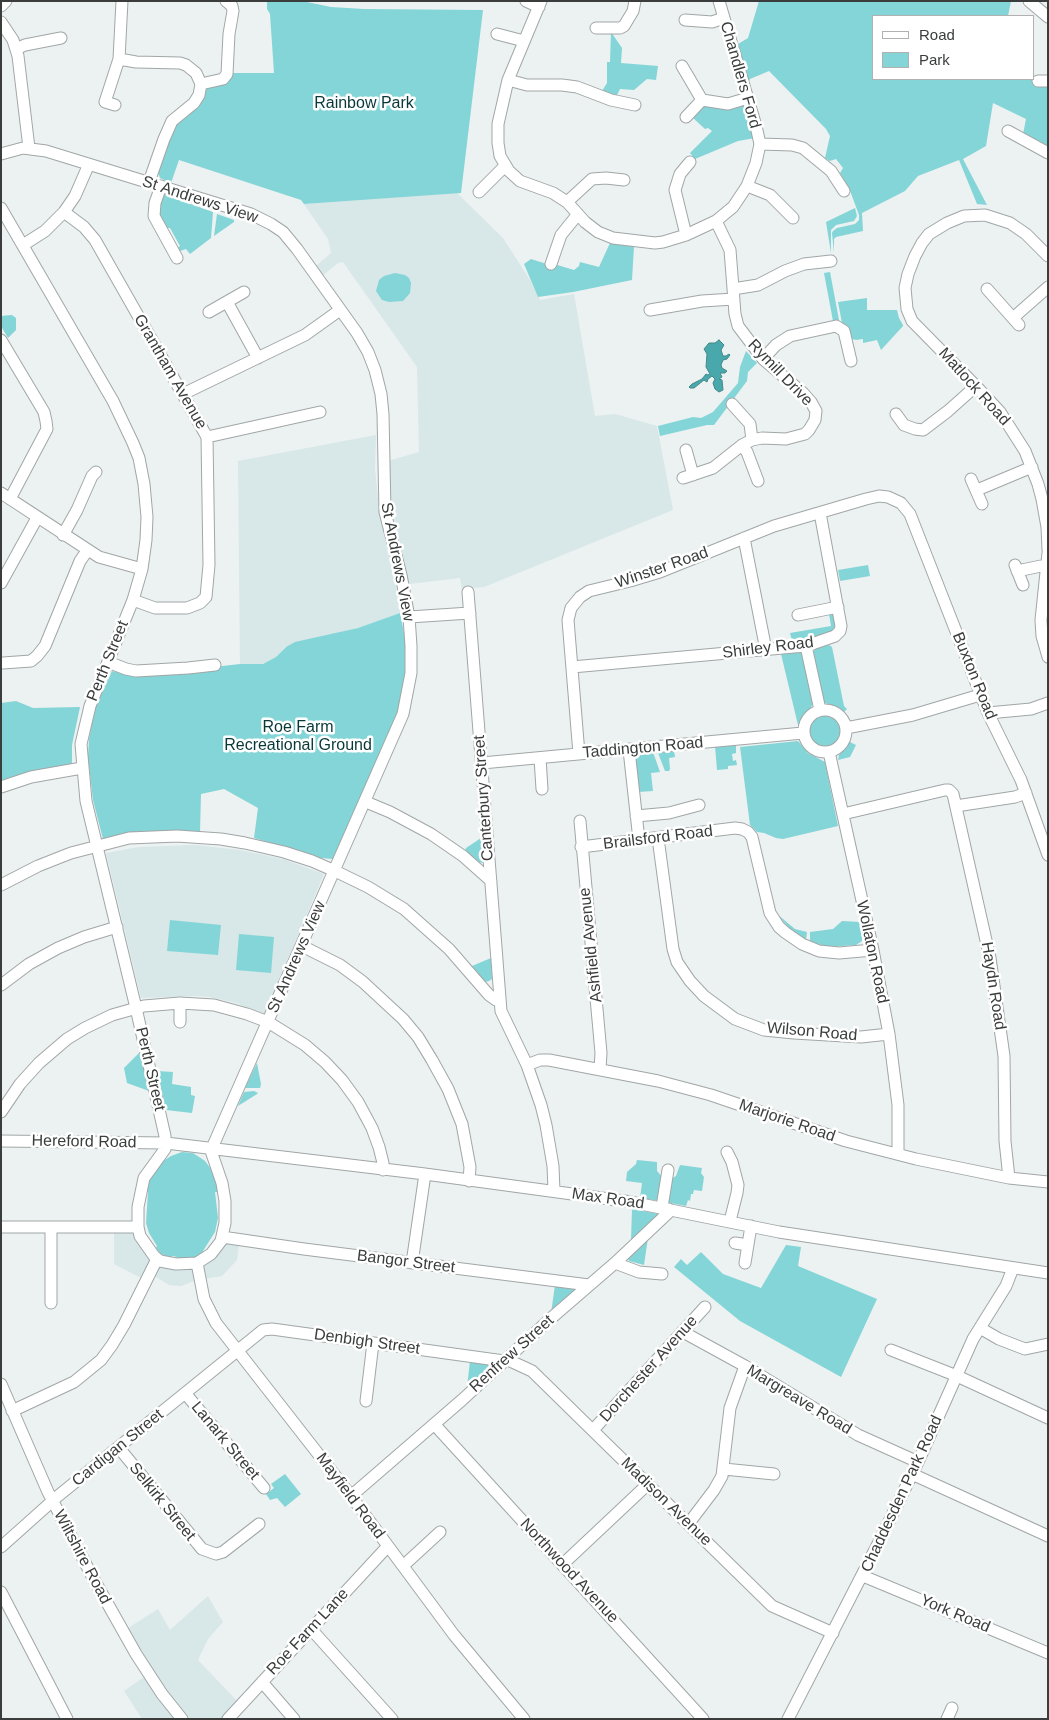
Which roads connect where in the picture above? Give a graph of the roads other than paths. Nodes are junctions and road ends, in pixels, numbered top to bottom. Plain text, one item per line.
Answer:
1 (6, 1) edge
2 (122, 1) edge
3 (526, 1) edge
4 (635, 1) edge
5 (719, 1) edge
6 (1029, 1) edge
7 (233, 3) edge
8 (540, 4) edge
9 (1, 6) edge
10 (1048, 17) edge
11 (724, 18) junction
12 (686, 20) dead end
13 (1, 22) edge
14 (596, 28) dead end
15 (497, 34) dead end
16 (61, 38) dead end
17 (524, 42) junction
18 (16, 49) junction
19 (119, 60) junction
20 (682, 66) dead end
21 (508, 80) junction
22 (200, 84) junction
23 (748, 98) junction
24 (702, 100) junction
25 (115, 105) dead end
26 (635, 105) dead end
27 (686, 117) dead end
28 (1008, 131) dead end
29 (760, 144) junction
30 (29, 148) junction
31 (1048, 153) edge
32 (1, 154) edge
33 (690, 162) dead end
34 (89, 164) junction
35 (505, 166) junction
36 (624, 180) dead end
37 (149, 182) junction
38 (161, 186) junction
39 (747, 186) junction
40 (844, 191) dead end
41 (479, 192) dead end
42 (567, 202) junction
43 (1, 208) edge
44 (64, 212) junction
45 (578, 214) junction
46 (793, 218) dead end
47 (716, 221) junction
48 (686, 235) junction
49 (23, 246) junction
50 (1048, 256) edge
51 (177, 258) dead end
52 (831, 261) dead end
53 (551, 264) dead end
54 (1048, 287) edge
55 (987, 289) dead end
56 (244, 292) dead end
57 (734, 294) junction
58 (227, 302) junction
59 (340, 310) junction
60 (650, 310) dead end
61 (209, 312) dead end
62 (1, 340) edge
63 (258, 358) junction
64 (763, 359) junction
65 (851, 361) dead end
66 (976, 386) junction
67 (183, 394) junction
68 (732, 404) dead end
69 (320, 412) dead end
70 (896, 414) dead end
71 (207, 437) junction
72 (747, 442) junction
73 (686, 450) dead end
74 (1032, 467) junction
75 (89, 473) dead end
76 (971, 478) dead end
77 (758, 481) dead end
78 (977, 490) junction
79 (6, 496) edge
80 (897, 500) joint
81 (982, 504) dead end
82 (820, 513) junction
83 (36, 518) junction
84 (62, 535) junction
85 (744, 538) junction
86 (87, 551) junction
87 (1048, 552) edge
88 (6, 564) edge
89 (1047, 567) edge
90 (142, 569) junction
91 (1, 583) edge
92 (1022, 586) dead end
93 (468, 592) dead end
94 (133, 600) junction
95 (838, 607) junction
96 (470, 613) junction
97 (798, 615) dead end
98 (409, 617) junction
99 (806, 646) junction
100 (766, 650) junction
101 (1048, 657) edge
102 (108, 662) junction
103 (3, 663) dead end
104 (207, 664) dead end
105 (572, 667) junction
106 (980, 695) junction
107 (1048, 703) edge
108 (820, 710) junction
109 (988, 713) junction
110 (846, 728) junction
111 (803, 734) junction
112 (629, 750) junction
113 (829, 752) junction
114 (579, 754) junction
115 (540, 758) junction
116 (482, 763) junction
117 (82, 768) junction
118 (1, 787) edge
119 (542, 789) dead end
120 (1026, 793) junction
121 (366, 802) junction
122 (955, 802) junction
123 (699, 805) dead end
124 (843, 814) junction
125 (636, 816) junction
126 (580, 821) dead end
127 (658, 838) junction
128 (639, 840) junction
129 (96, 846) junction
130 (581, 848) junction
131 (1048, 855) edge
132 (335, 871) junction
133 (491, 881) junction
134 (1, 885) edge
135 (117, 927) junction
136 (302, 946) junction
137 (873, 950) junction
138 (499, 982) junction
139 (1, 985) edge
140 (482, 988) junction
141 (500, 1001) junction
142 (180, 1002) junction
143 (136, 1008) junction
144 (180, 1022) dead end
145 (268, 1022) junction
146 (889, 1034) junction
147 (526, 1065) junction
148 (600, 1069) junction
149 (1, 1112) edge
150 (1, 1141) edge
151 (166, 1143) junction
152 (211, 1148) junction
153 (727, 1152) dead end
154 (898, 1154) junction
155 (383, 1170) junction
156 (668, 1170) dead end
157 (425, 1174) junction
158 (1009, 1178) junction
159 (470, 1181) junction
160 (1048, 1182) edge
161 (554, 1191) junction
162 (665, 1208) junction
163 (730, 1221) junction
164 (751, 1226) junction
165 (1, 1227) edge
166 (50, 1227) junction
167 (138, 1227) junction
168 (222, 1237) junction
169 (735, 1243) dead end
170 (748, 1245) junction
171 (157, 1259) junction
172 (412, 1263) junction
173 (614, 1263) junction
174 (197, 1264) junction
175 (745, 1264) dead end
176 (1013, 1268) junction
177 (1048, 1273) edge
178 (662, 1274) dead end
179 (589, 1285) junction
180 (50, 1303) dead end
181 (704, 1307) dead end
182 (980, 1328) junction
183 (682, 1332) junction
184 (373, 1343) junction
185 (1048, 1344) edge
186 (237, 1350) junction
187 (891, 1350) dead end
188 (505, 1360) junction
189 (745, 1366) junction
190 (957, 1376) junction
191 (1, 1384) edge
192 (185, 1393) junction
193 (366, 1401) dead end
194 (12, 1411) junction
195 (1048, 1418) edge
196 (434, 1424) junction
197 (593, 1430) junction
198 (118, 1448) junction
199 (918, 1462) junction
200 (724, 1470) junction
201 (774, 1474) dead end
202 (912, 1474) junction
203 (648, 1484) junction
204 (264, 1488) dead end
205 (351, 1496) junction
206 (53, 1502) junction
207 (259, 1524) dead end
208 (689, 1524) junction
209 (440, 1532) dead end
210 (1048, 1536) edge
211 (388, 1546) junction
212 (1, 1547) edge
213 (563, 1564) junction
214 (403, 1566) junction
215 (863, 1576) junction
216 (1, 1592) edge
217 (311, 1629) junction
218 (833, 1633) junction
219 (1048, 1653) edge
220 (262, 1682) junction
221 (67, 1719) edge
222 (182, 1719) edge
223 (228, 1719) edge
224 (294, 1719) edge
225 (392, 1719) edge
226 (524, 1719) edge
227 (703, 1719) edge
228 (788, 1719) edge

1 - 9 street
2 - 19 street
3 - 8 street
4 - 14 street
5 - 11 street, Chandlers Ford
6 - 10 street
7 - 22 street
8 - 17 street
11 - 12 street
11 - 23 street, Chandlers Ford
13 - 18 street
15 - 17 street
16 - 18 street
17 - 21 street
18 - 30 street
19 - 22 street
19 - 25 street
20 - 24 street
21 - 26 street
21 - 35 street
22 - 37 street
23 - 24 street
23 - 29 street, Chandlers Ford
24 - 27 street
28 - 31 street
29 - 39 street, Chandlers Ford
29 - 40 street
30 - 32 street
30 - 34 street, St Andrews View
33 - 48 street
34 - 37 street, St Andrews View
34 - 44 street
35 - 41 street
35 - 42 street, Chandlers Ford
36 - 42 street
37 - 38 street, St Andrews View
38 - 51 street
38 - 59 street, St Andrews View
39 - 46 street
39 - 47 street, Chandlers Ford
42 - 45 street, Chandlers Ford
43 - 49 street, Perth Street
44 - 49 street
44 - 67 street, Grantham Avenue
45 - 48 street, Chandlers Ford
45 - 53 street
47 - 48 street, Chandlers Ford
47 - 57 street, Rymill Drive
49 - 90 street, Perth Street
50 - 66 street, Matlock Road
52 - 57 street
54 - 55 street
56 - 58 street
57 - 60 street
57 - 64 street, Rymill Drive
58 - 61 street
58 - 63 street
59 - 63 street
59 - 98 street, St Andrews View
62 - 79 street
63 - 67 street
64 - 65 street
64 - 72 street, Rymill Drive
66 - 70 street
66 - 74 street, Matlock Road
67 - 71 street, Grantham Avenue
68 - 72 street
69 - 71 street
71 - 94 street, Grantham Avenue
72 - 73 street
72 - 77 street
74 - 78 street
74 - 87 street, Matlock Road
75 - 84 street
76 - 78 street
78 - 81 street
79 - 83 street
80 - 82 street, Winster Road
80 - 106 street, Buxton Road
82 - 85 street, Winster Road
82 - 95 street, Shirley Road
83 - 84 street
83 - 88 street
84 - 86 street
85 - 100 street
85 - 105 street, Winster Road
86 - 90 street
86 - 103 street
87 - 89 street, Matlock Road
88 - 91 street
89 - 92 street
89 - 101 street, Matlock Road
90 - 94 street, Perth Street
93 - 96 street, Canterbury Street
94 - 102 street, Perth Street
95 - 97 street
95 - 99 street, Shirley Road
96 - 98 street
96 - 116 street, Canterbury Street
98 - 121 street, St Andrews View
99 - 100 street, Shirley Road
99 - 108 street
100 - 105 street, Shirley Road
102 - 104 street
102 - 117 street, Perth Street
105 - 114 street, Winster Road
106 - 109 street, Buxton Road
106 - 110 street
107 - 109 street
108 - 110 street
108 - 111 street
109 - 120 street, Buxton Road
110 - 113 street
111 - 112 street, Taddington Road
111 - 113 street
112 - 114 street, Taddington Road
112 - 125 street
113 - 124 street, Wollaton Road
114 - 115 street, Taddington Road
115 - 116 street, Taddington Road
115 - 119 street
116 - 133 street, Canterbury Street
117 - 118 street
117 - 129 street, Perth Street
120 - 122 street
120 - 131 street, Buxton Road
121 - 132 street, St Andrews View
121 - 133 street
122 - 124 street
122 - 158 street, Haydn Road
123 - 125 street
124 - 137 street, Wollaton Road
125 - 128 street
126 - 130 street, Ashfield Avenue
127 - 128 street, Brailsford Road
127 - 137 street, Brailsford Road
127 - 146 street, Wilson Road
128 - 130 street, Brailsford Road
129 - 132 street
129 - 134 street
129 - 135 street, Perth Street
130 - 148 street, Ashfield Avenue
132 - 136 street, St Andrews View
132 - 140 street
133 - 138 street, Canterbury Street
135 - 139 street
135 - 143 street, Perth Street
136 - 145 street, St Andrews View
136 - 159 street
137 - 146 street, Wollaton Road
138 - 140 street
138 - 141 street, Canterbury Street
140 - 141 street
141 - 147 street, Canterbury Street
142 - 143 street
142 - 144 street
142 - 145 street
143 - 149 street
143 - 151 street, Perth Street
145 - 152 street, St Andrews View
145 - 155 street
146 - 154 street, Wollaton Road
147 - 148 street, Marjorie Road
147 - 161 street, Canterbury Street
148 - 154 street, Marjorie Road
150 - 151 street, Hereford Road
151 - 152 street, Max Road
151 - 167 street
152 - 155 street, Max Road
152 - 168 street
153 - 163 street
154 - 158 street, Marjorie Road
155 - 157 street, Max Road
156 - 162 street
157 - 159 street, Max Road
157 - 172 street
158 - 160 street, Marjorie Road
159 - 161 street, Max Road
161 - 162 street, Max Road
162 - 163 street, Max Road
162 - 173 street, Renfrew Street
163 - 164 street, Max Road
164 - 170 street
164 - 176 street, Max Road
165 - 166 street
166 - 167 street
166 - 180 street
167 - 171 street
168 - 172 street, Bangor Street
168 - 174 street
169 - 170 street
170 - 175 street
171 - 174 street
171 - 194 street
172 - 179 street, Bangor Street
173 - 178 street
173 - 179 street, Renfrew Street
174 - 186 street, Mayfield Road
176 - 177 street, Max Road
176 - 182 street, Chaddesden Park Road
179 - 188 street, Renfrew Street
181 - 183 street, Dorchester Avenue
182 - 185 street
182 - 190 street, Chaddesden Park Road
183 - 189 street, Margreave Road
183 - 197 street, Dorchester Avenue
184 - 186 street, Denbigh Street
184 - 188 street, Denbigh Street
184 - 193 street
186 - 192 street, Cardigan Street
186 - 205 street, Mayfield Road
187 - 190 street
188 - 196 street, Renfrew Street
188 - 197 street, Madison Avenue
189 - 199 street, Margreave Road
189 - 200 street
190 - 195 street
190 - 199 street, Chaddesden Park Road
191 - 194 street, Wiltshire Road
192 - 198 street, Cardigan Street
192 - 204 street, Lanark Street
194 - 206 street, Wiltshire Road
196 - 205 street, Renfrew Street
196 - 213 street, Northwood Avenue
197 - 203 street, Madison Avenue
198 - 206 street, Cardigan Street
198 - 207 street, Selkirk Street
199 - 202 street, Chaddesden Park Road
200 - 201 street
200 - 208 street
202 - 210 street
202 - 215 street, Chaddesden Park Road
203 - 208 street, Madison Avenue
203 - 213 street
205 - 211 street, Mayfield Road
206 - 212 street, Cardigan Street
206 - 222 street, Wiltshire Road
208 - 218 street, Madison Avenue
209 - 214 street
211 - 214 street, Mayfield Road
211 - 217 street, Roe Farm Lane
213 - 227 street, Northwood Avenue
214 - 226 street, Mayfield Road
215 - 218 street, Chaddesden Park Road
215 - 219 street, York Road
216 - 221 street
217 - 220 street, Roe Farm Lane
217 - 225 street
218 - 228 street, Chaddesden Park Road
220 - 223 street, Roe Farm Lane
220 - 224 street

